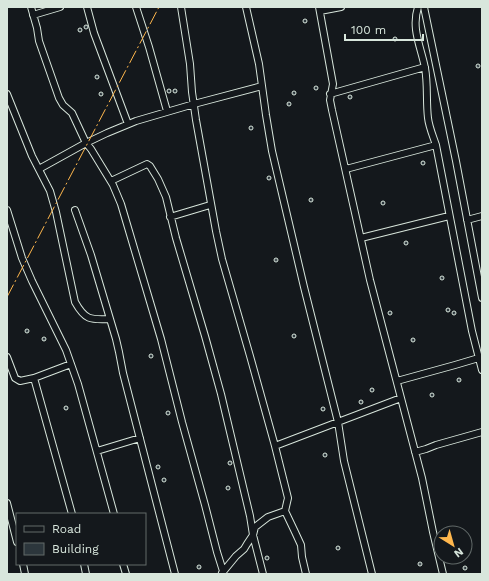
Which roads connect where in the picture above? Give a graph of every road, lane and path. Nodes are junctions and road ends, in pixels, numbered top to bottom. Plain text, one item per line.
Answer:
1 (31, 7) edge
2 (60, 7) edge
3 (87, 7) edge
4 (136, 7) edge
5 (181, 7) edge
6 (246, 7) edge
7 (341, 7) edge
8 (418, 7) edge
9 (424, 7) edge
10 (319, 9) edge
11 (33, 15) junction
12 (425, 67) junction
13 (262, 86) junction
14 (7, 94) edge
15 (330, 94) junction
16 (194, 104) junction
17 (167, 111) junction
18 (128, 124) junction
19 (86, 143) junction
20 (436, 145) junction
21 (39, 169) junction
22 (346, 169) junction
23 (111, 181) junction
24 (210, 205) junction
25 (7, 210) edge
26 (75, 210) dead end
27 (449, 216) junction
28 (482, 216) edge
29 (170, 217) junction
30 (467, 220) junction
31 (361, 238) junction
32 (482, 298) edge
33 (110, 319) junction
34 (7, 357) edge
35 (480, 357) edge
36 (71, 364) junction
37 (482, 370) edge
38 (34, 378) junction
39 (397, 380) junction
40 (401, 398) junction
41 (338, 422) junction
42 (482, 432) edge
43 (140, 438) junction
44 (275, 446) junction
45 (97, 451) junction
46 (415, 452) junction
47 (7, 503) edge
48 (285, 511) junction
49 (72, 513) edge
50 (114, 513) edge
51 (253, 535) junction
52 (16, 538) edge
53 (222, 572) edge
54 (176, 574) edge
55 (263, 574) edge
56 (306, 574) edge
57 (372, 574) edge
58 (442, 574) edge

1 - 11 street
2 - 11 street
3 - 18 street
4 - 17 street
5 - 16 street
6 - 13 street
7 - 10 street
8 - 12 street
9 - 30 street
10 - 15 street
11 - 19 street
12 - 15 street
12 - 20 street
13 - 16 street
13 - 41 street
14 - 21 street
15 - 22 street
16 - 17 street
16 - 24 street
17 - 18 street
18 - 19 street
19 - 21 street
19 - 23 street
20 - 22 street
20 - 27 street
21 - 33 street
22 - 31 street
23 - 29 street
23 - 53 street
24 - 29 street
24 - 44 street
25 - 36 street
26 - 33 street
27 - 31 street
27 - 35 street
28 - 30 street
29 - 51 street
30 - 32 street
31 - 39 street
33 - 43 street
34 - 38 street
35 - 37 street
35 - 39 street
36 - 38 street
36 - 45 street
38 - 49 street
39 - 40 street
40 - 41 street
40 - 46 street
41 - 44 street
41 - 57 street
42 - 46 street
43 - 45 street
43 - 54 street
44 - 48 street
45 - 50 street
46 - 58 street
47 - 52 street
48 - 51 street
48 - 56 street
51 - 53 street
51 - 55 street

